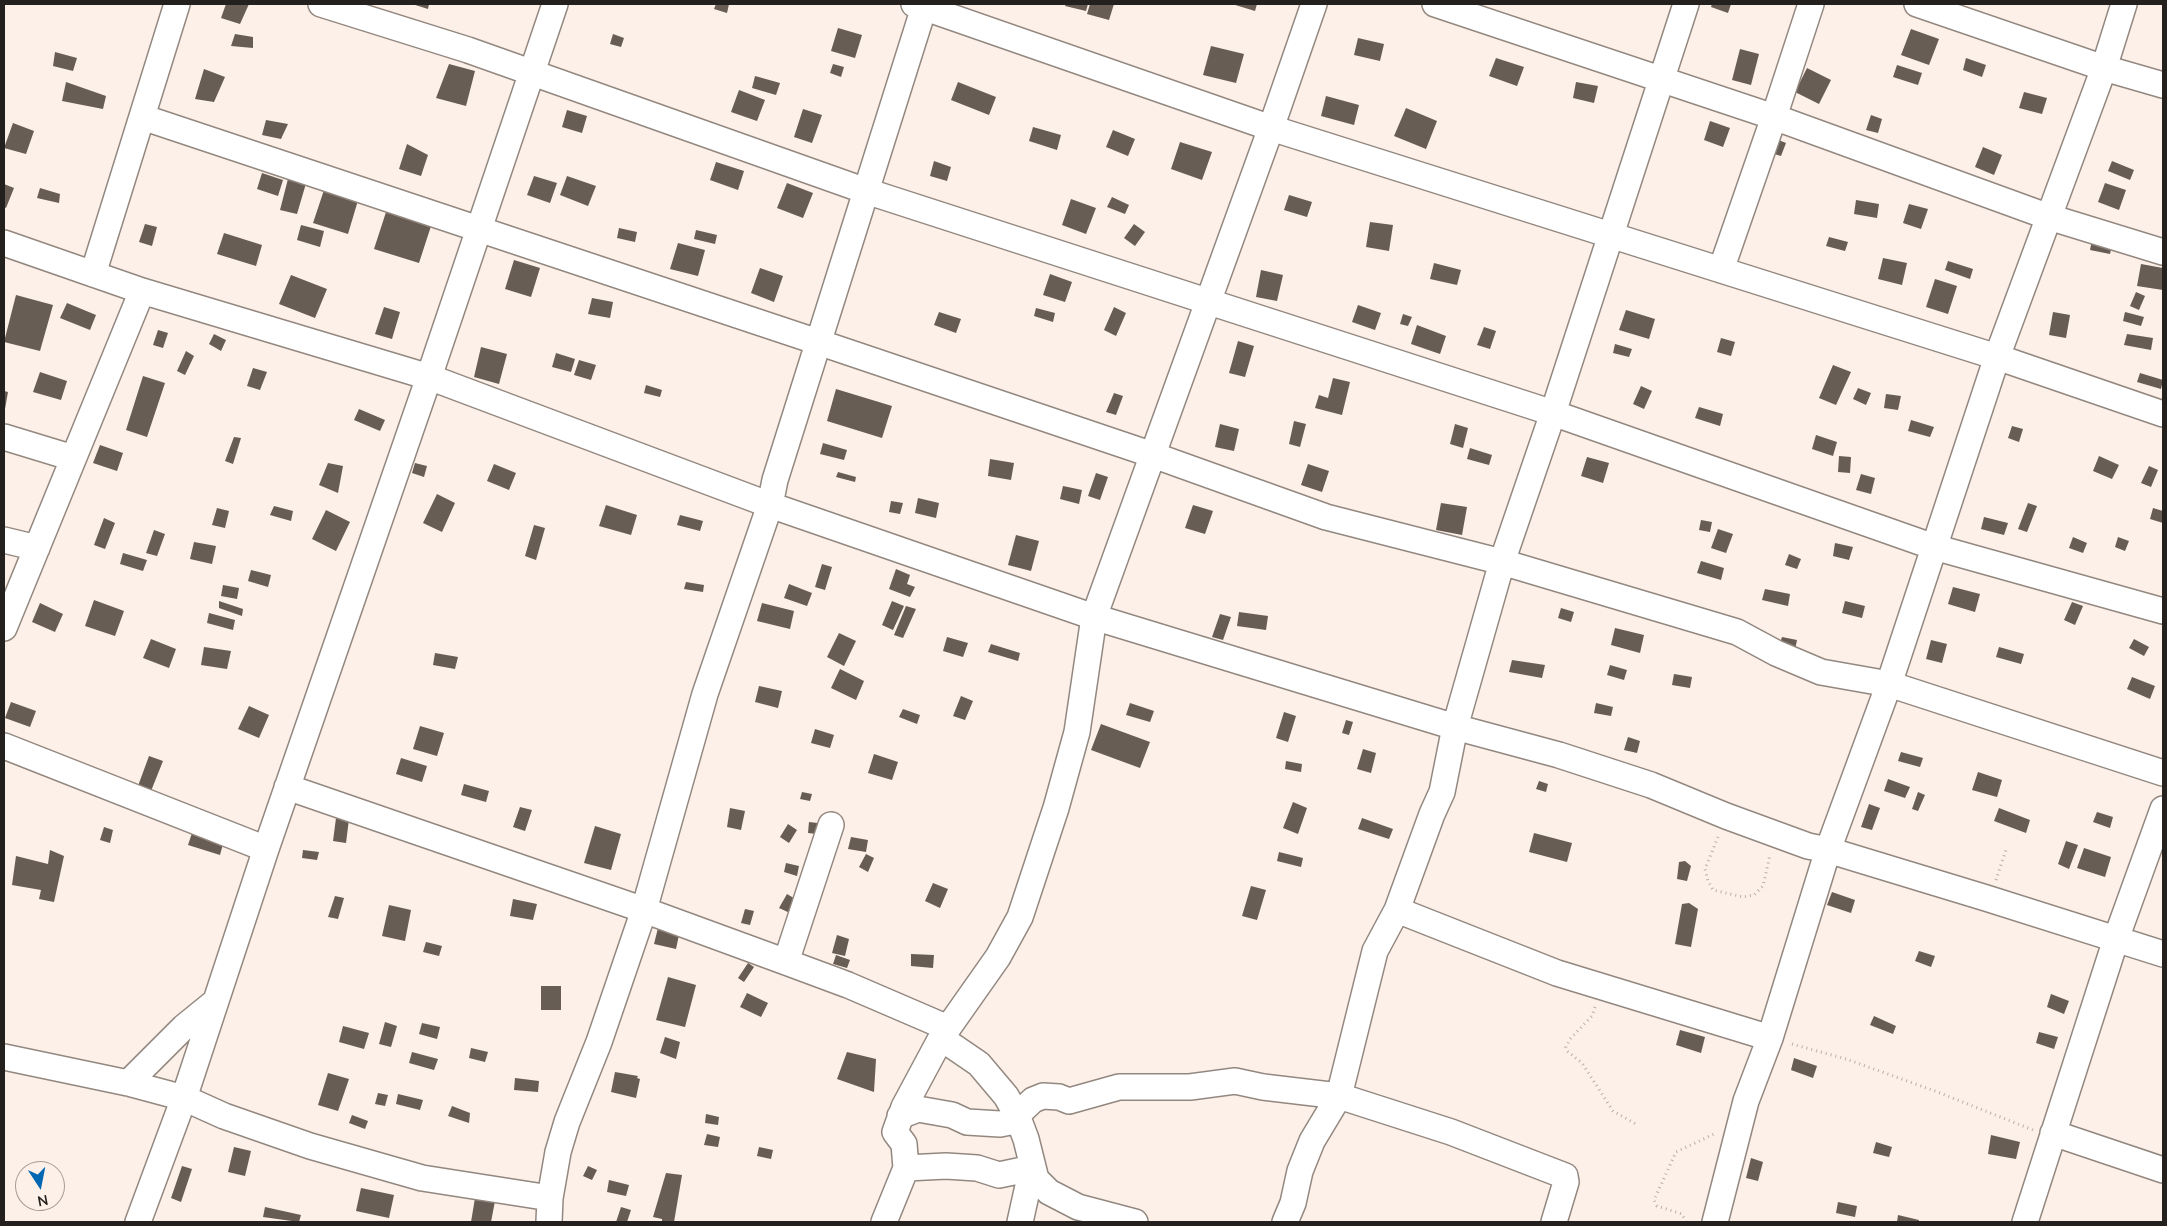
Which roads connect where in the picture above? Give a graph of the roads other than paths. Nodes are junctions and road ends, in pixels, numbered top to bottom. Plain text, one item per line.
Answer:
1 (176, 4) edge
2 (321, 4) edge
3 (555, 4) edge
4 (1314, 4) edge
5 (1436, 4) edge
6 (1686, 4) edge
7 (1811, 4) edge
8 (1917, 4) edge
9 (2124, 4) edge
10 (921, 5) edge
11 (2104, 68) junction
12 (531, 72) junction
13 (1662, 78) junction
14 (2163, 85) edge
15 (142, 117) junction
16 (1774, 117) junction
17 (1272, 128) junction
18 (866, 191) junction
19 (2049, 217) junction
20 (480, 228) junction
21 (1610, 235) junction
22 (4, 243) edge
23 (2163, 252) edge
24 (1721, 270) junction
25 (93, 274) junction
26 (142, 291) junction
27 (1209, 301) junction
28 (818, 342) junction
29 (1997, 357) junction
30 (429, 377) junction
31 (1553, 413) junction
32 (2163, 414) edge
33 (4, 437) edge
34 (1153, 455) junction
35 (73, 458) junction
36 (770, 505) junction
37 (4, 540) edge
38 (1934, 547) junction
39 (36, 548) junction
40 (1502, 562) junction
41 (2163, 611) edge
42 (1094, 617) junction
43 (4, 628) edge
44 (1889, 684) junction
45 (1455, 727) junction
46 (4, 746) edge
47 (2163, 773) edge
48 (287, 787) junction
49 (2163, 809) edge
50 (831, 825) dead end
51 (266, 849) junction
52 (1828, 850) junction
53 (644, 910) junction
54 (1397, 910) junction
55 (2116, 940) junction
56 (2163, 954) edge
57 (786, 962) junction
58 (216, 1001) junction
59 (944, 1033) junction
60 (1770, 1038) junction
61 (4, 1057) edge
62 (128, 1083) junction
63 (1339, 1096) junction
64 (184, 1098) junction
65 (908, 1109) junction
66 (1017, 1115) junction
67 (2053, 1133) junction
68 (906, 1168) junction
69 (1032, 1168) junction
70 (2163, 1170) edge
71 (550, 1198) junction
72 (138, 1222) edge
73 (549, 1222) edge
74 (884, 1222) edge
75 (1020, 1222) edge
76 (1135, 1222) edge
77 (1285, 1222) edge
78 (1554, 1222) edge
79 (1715, 1222) edge
80 (2025, 1222) edge

1 - 15 street
2 - 12 street
3 - 12 street
4 - 17 street
5 - 13 street
6 - 13 street
7 - 16 street
8 - 11 street
9 - 11 street
10 - 17 street
10 - 18 street
11 - 14 street
11 - 19 street
12 - 18 street
12 - 20 street
13 - 16 street
13 - 21 street
15 - 20 street
15 - 25 street
16 - 19 street
16 - 24 street
17 - 21 street
17 - 27 street
18 - 27 street
18 - 28 street
19 - 23 street
19 - 29 street
20 - 28 street
20 - 30 street
21 - 24 street
21 - 31 street
22 - 25 street
24 - 29 street
25 - 26 street
26 - 30 street
26 - 35 street
27 - 31 street
27 - 34 street
28 - 34 street
28 - 36 street
29 - 32 street
29 - 38 street
30 - 36 street
30 - 48 street
31 - 38 street
31 - 40 street
33 - 35 street
34 - 40 street
34 - 42 street
35 - 39 street
36 - 42 street
36 - 53 street
37 - 39 street
38 - 41 street
38 - 44 street
39 - 43 street
40 - 44 street
40 - 45 street
42 - 45 street
42 - 59 street
44 - 47 street
44 - 52 street
45 - 52 street
45 - 54 street
46 - 51 street
48 - 51 street
48 - 53 street
49 - 55 street
50 - 57 street
51 - 58 street
52 - 55 street
52 - 60 street
53 - 57 street
53 - 71 street
54 - 60 street
54 - 63 street
55 - 56 street
55 - 67 street
57 - 59 street
58 - 62 street
58 - 64 street
59 - 65 street
59 - 66 street
60 - 79 street
61 - 62 street
62 - 64 street
63 - 66 street
63 - 77 street
63 - 78 street
64 - 71 street
64 - 72 street
65 - 66 street
65 - 68 street
66 - 69 street
67 - 70 street
67 - 80 street
68 - 69 street
68 - 74 street
69 - 75 street
69 - 76 street
71 - 73 street

